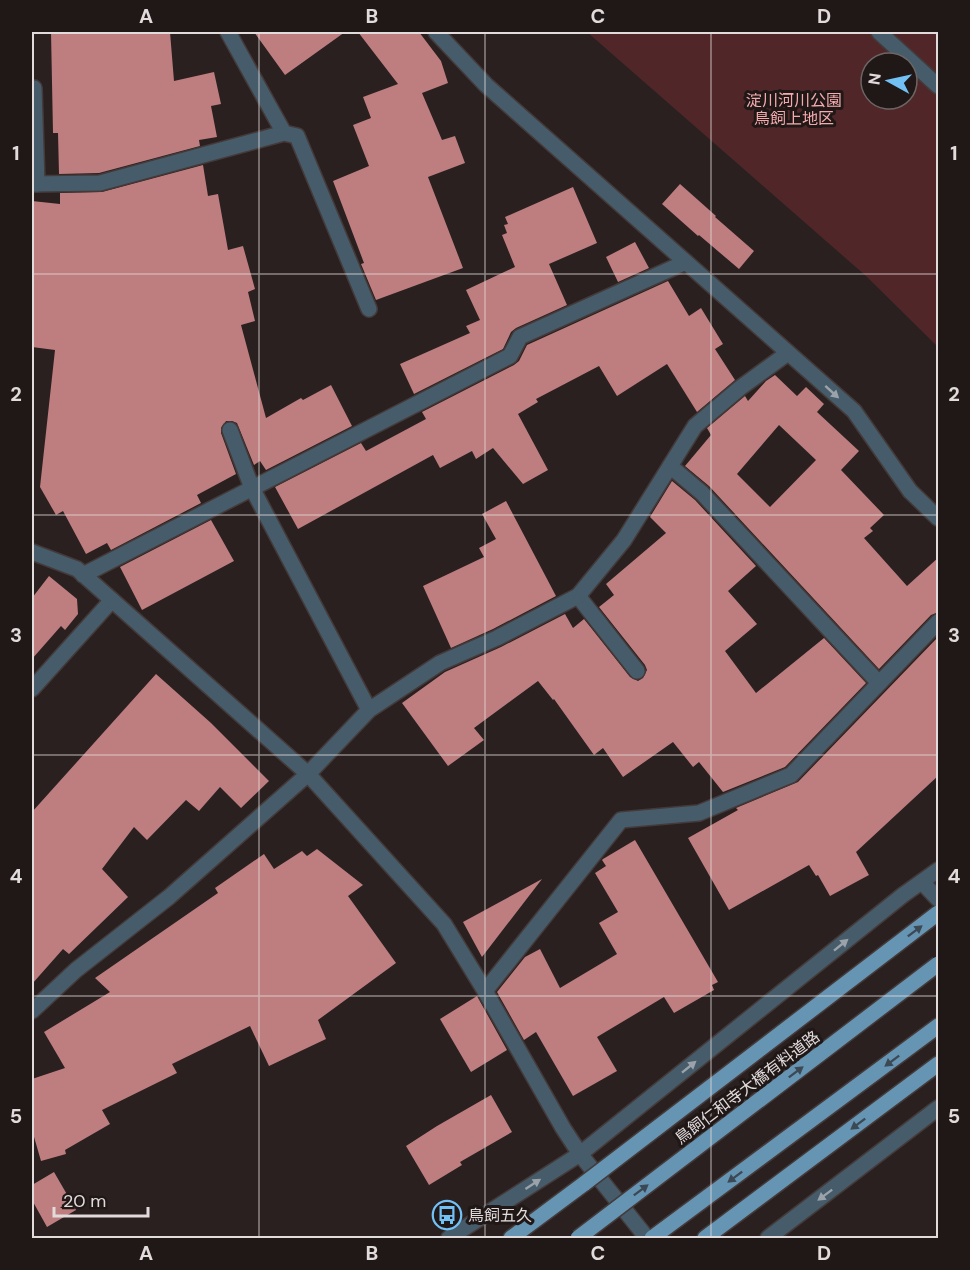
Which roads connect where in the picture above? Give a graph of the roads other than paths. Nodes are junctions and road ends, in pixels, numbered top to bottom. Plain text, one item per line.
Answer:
1 (228, 32) edge
2 (436, 32) edge
3 (879, 32) edge
4 (939, 86) edge
5 (34, 88) dead end
6 (284, 133) junction
7 (34, 184) edge
8 (686, 262) junction
9 (369, 309) dead end
10 (788, 353) junction
11 (230, 430) dead end
12 (670, 465) junction
13 (252, 488) junction
14 (939, 518) edge
15 (32, 552) edge
16 (83, 575) junction
17 (578, 596) junction
18 (112, 600) junction
19 (939, 622) edge
20 (637, 671) dead end
21 (879, 683) junction
22 (32, 689) edge
23 (369, 710) junction
24 (308, 774) junction
25 (939, 870) edge
26 (922, 882) junction
27 (939, 899) edge
28 (939, 914) edge
29 (939, 964) edge
30 (485, 991) junction
31 (32, 1011) edge
32 (939, 1026) edge
33 (939, 1064) edge
34 (939, 1108) edge
35 (580, 1154) junction
36 (449, 1239) edge
37 (511, 1239) edge
38 (578, 1239) edge
39 (647, 1239) edge
40 (652, 1239) edge
41 (705, 1239) edge
42 (768, 1239) edge

1 - 6 street
2 - 8 street
3 - 4 street
5 - 7 street
6 - 7 street
6 - 9 street
8 - 10 street
8 - 13 street
10 - 12 street
10 -> 14 street
11 - 13 street
12 - 17 street
12 - 21 street
13 - 16 street
13 - 23 street
15 - 16 street
16 - 18 street
17 - 20 street
17 - 23 street
18 - 22 street
18 - 24 street
19 - 21 street
21 - 30 street
23 - 24 street
24 - 30 street
24 - 31 street
25 - 26 street
26 - 27 street
35 -> 26 street
37 -> 28 main road, bridge
38 -> 29 main road, 鳥飼仁和寺大橋有料道路, bridge
30 - 35 street
32 -> 40 main road
33 -> 41 main road
34 -> 42 street
36 -> 35 street
35 - 39 street

